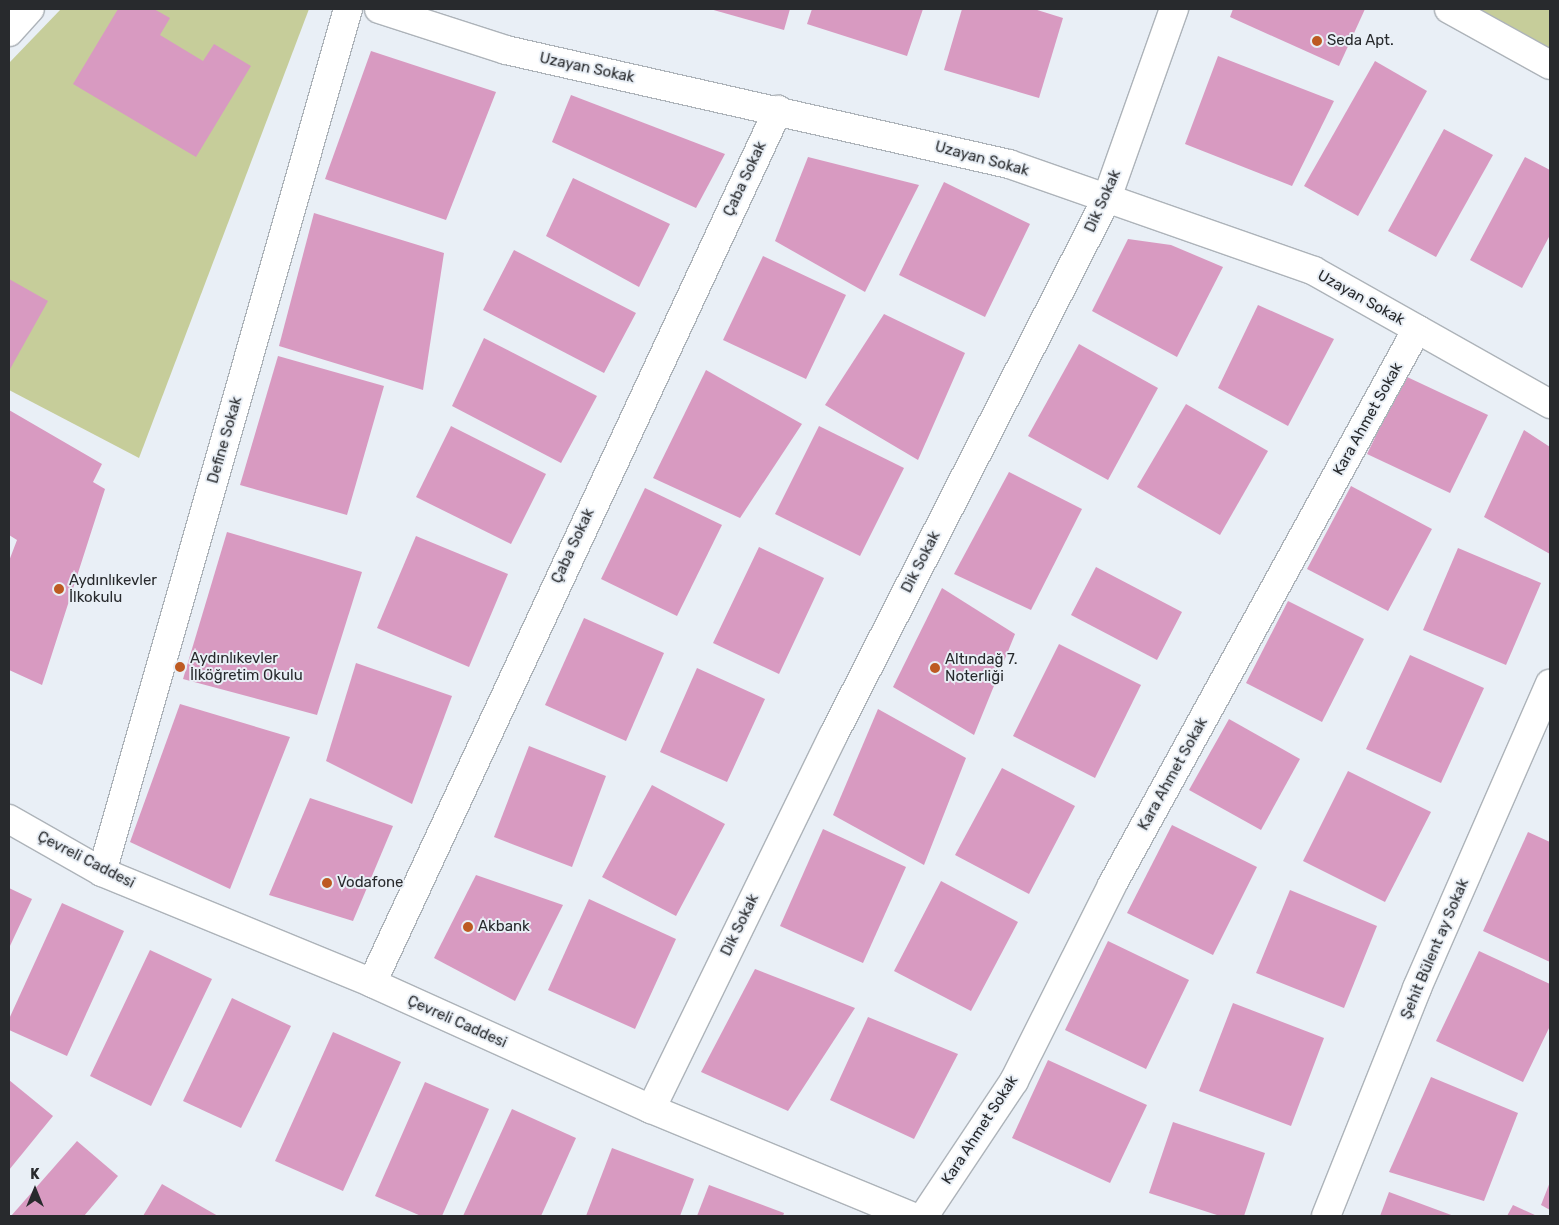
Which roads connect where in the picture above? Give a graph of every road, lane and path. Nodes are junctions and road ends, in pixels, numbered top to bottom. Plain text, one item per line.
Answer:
1 (30, 9) edge
2 (348, 9) edge
3 (380, 9) edge
4 (1174, 9) edge
5 (1449, 9) edge
6 (9, 32) edge
7 (1550, 65) edge
8 (778, 110) junction
9 (1107, 198) junction
10 (1417, 329) junction
11 (1550, 404) edge
12 (1550, 684) edge
13 (9, 819) edge
14 (102, 872) junction
15 (372, 983) junction
16 (651, 1109) junction
17 (910, 1216) edge
18 (924, 1216) edge
19 (1326, 1216) edge

1 - 6 street
2 - 14 street, Define Sokak
3 - 8 street, Uzayan Sokak
4 - 9 street, Dik Sokak
5 - 7 street
8 - 9 street, Uzayan Sokak
8 - 15 street, Çaba Sokak
9 - 10 street, Uzayan Sokak
9 - 16 street, Dik Sokak
10 - 11 street, Uzayan Sokak
10 - 18 street, Kara Ahmet Sokak
12 - 19 street, Şehit Bülent ay Sokak
13 - 14 street, Çevreli Caddesi
14 - 15 street, Çevreli Caddesi
15 - 16 street, Çevreli Caddesi
16 - 17 street, Çevreli Caddesi

